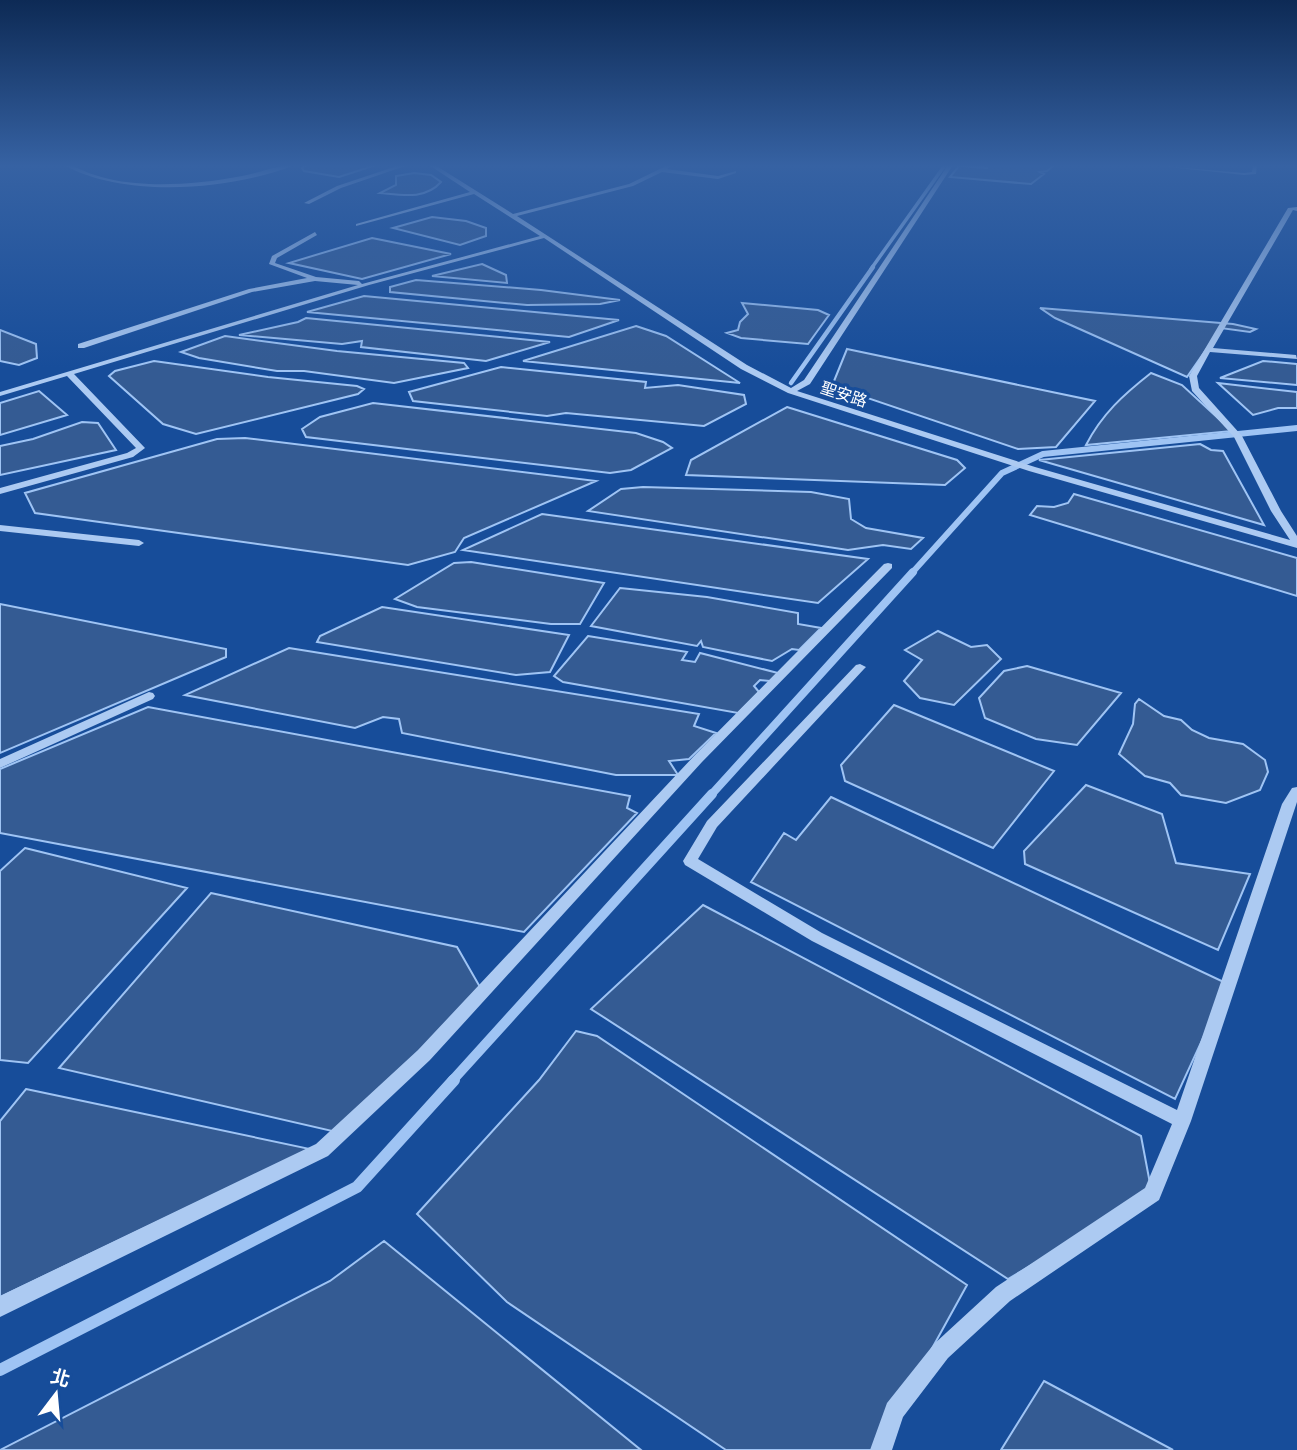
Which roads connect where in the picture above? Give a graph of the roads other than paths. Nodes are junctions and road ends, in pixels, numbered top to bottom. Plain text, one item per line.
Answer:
1 (540, 233) edge
2 (906, 233) edge
3 (1277, 233) edge
4 (315, 234) dead end
5 (545, 236) junction
6 (315, 279) junction
7 (366, 284) junction
8 (81, 346) dead end
9 (1208, 350) junction
10 (1296, 357) edge
11 (68, 373) junction
12 (791, 391) junction
13 (0, 394) edge
14 (0, 491) edge
15 (0, 528) edge
16 (139, 543) dead end
17 (1297, 544) edge
18 (888, 566) dead end
19 (860, 667) dead end
20 (149, 696) dead end
21 (0, 764) edge
22 (1297, 791) edge
23 (1182, 1121) junction
24 (0, 1307) edge
25 (881, 1450) edge

1 - 5 street, 聖安路
2 - 12 street
3 - 9 street
4 - 6 street
5 - 7 street
5 - 12 street, 聖安路
6 - 7 street
6 - 8 street
7 - 11 street
9 - 10 street
9 - 17 street
11 - 13 street
11 - 14 lane
12 - 17 street, 聖安路
15 - 16 street
18 - 24 street
19 - 23 street
20 - 21 street
22 - 23 lane
23 - 25 lane

